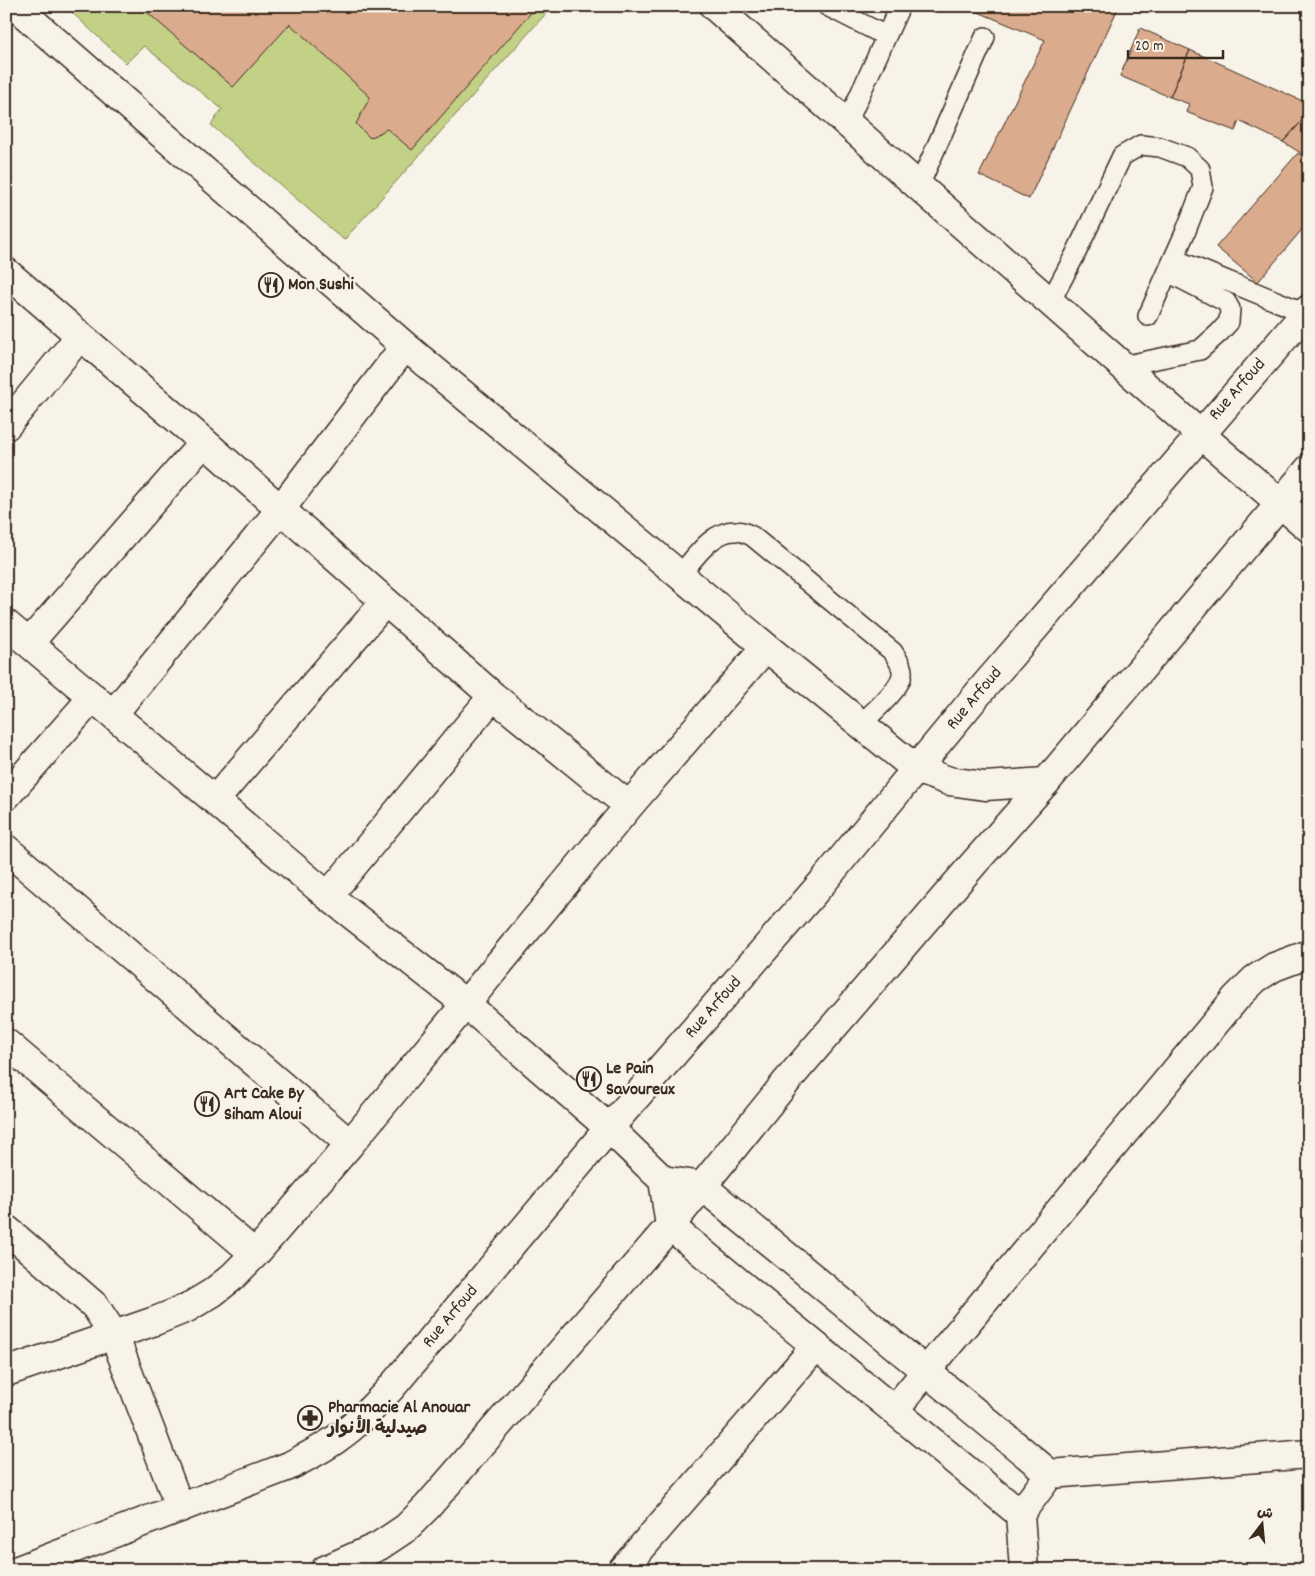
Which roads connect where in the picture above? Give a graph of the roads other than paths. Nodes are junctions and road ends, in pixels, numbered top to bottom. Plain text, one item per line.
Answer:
1 (714, 6) edge
2 (828, 6) edge
3 (900, 6) edge
4 (15, 16) edge
5 (886, 36) junction
6 (985, 36) dead end
7 (846, 123) junction
8 (918, 186) junction
9 (1171, 266) junction
10 (6, 272) edge
11 (1050, 302) junction
12 (1307, 311) edge
13 (1148, 316) dead end
14 (80, 336) junction
15 (405, 346) junction
16 (1122, 366) junction
17 (6, 426) edge
18 (1200, 434) junction
19 (204, 442) junction
20 (1309, 469) edge
21 (1280, 502) junction
22 (280, 510) junction
23 (1309, 528) edge
24 (680, 575) junction
25 (385, 602) junction
26 (6, 624) edge
27 (29, 643) junction
28 (766, 647) junction
29 (493, 696) junction
30 (93, 697) junction
31 (114, 713) junction
32 (861, 724) junction
33 (916, 769) junction
34 (1046, 782) junction
35 (6, 796) edge
36 (215, 800) junction
37 (629, 806) junction
38 (6, 848) edge
39 (328, 896) junction
40 (1309, 954) edge
41 (466, 1004) junction
42 (6, 1043) edge
43 (609, 1128) junction
44 (350, 1144) junction
45 (663, 1180) junction
46 (702, 1186) junction
47 (670, 1226) junction
48 (6, 1229) edge
49 (255, 1254) junction
50 (114, 1335) junction
51 (816, 1346) junction
52 (925, 1371) junction
53 (6, 1372) edge
54 (894, 1410) junction
55 (1309, 1454) edge
56 (1050, 1474) junction
57 (180, 1508) junction
58 (1020, 1514) junction
59 (18, 1570) edge
60 (325, 1570) edge
61 (622, 1570) edge
62 (1024, 1570) edge

1 - 7 street
2 - 5 lane
3 - 5 lane
4 - 15 street
5 - 7 lane
6 - 8 lane
7 - 8 street
8 - 11 street
9 - 11 lane
9 - 12 lane
9 - 13 lane
9 - 16 lane
10 - 14 street
11 - 16 street
12 - 18 street, Rue Arfoud
14 - 17 street
14 - 19 street
15 - 22 street
15 - 24 street
16 - 18 street
18 - 21 street
18 - 33 street, Rue Arfoud
19 - 22 street
19 - 27 street
20 - 21 street
21 - 23 street
21 - 34 street
22 - 25 street
22 - 31 street
24 - 28 street
24 - 32 lane
25 - 29 street
25 - 36 street
26 - 27 street
27 - 30 street
28 - 32 street
28 - 37 street
29 - 37 street
29 - 39 street
30 - 31 street
30 - 35 street
31 - 36 street
32 - 33 street
33 - 34 street
33 - 43 street, Rue Arfoud
34 - 46 street
36 - 39 street
37 - 41 street
38 - 44 street
39 - 41 street
40 - 52 street
41 - 43 street
41 - 44 street
42 - 49 street
43 - 45 street
43 - 57 street, Rue Arfoud
44 - 49 street
45 - 46 street
45 - 47 street
46 - 47 street
46 - 52 street
47 - 51 street
47 - 60 street
48 - 50 street
49 - 50 street
50 - 53 street
50 - 57 street
51 - 54 street
51 - 61 street
52 - 54 street
52 - 56 street
54 - 58 street
55 - 56 street
56 - 58 street
57 - 59 street, Rue Arfoud
58 - 62 street

